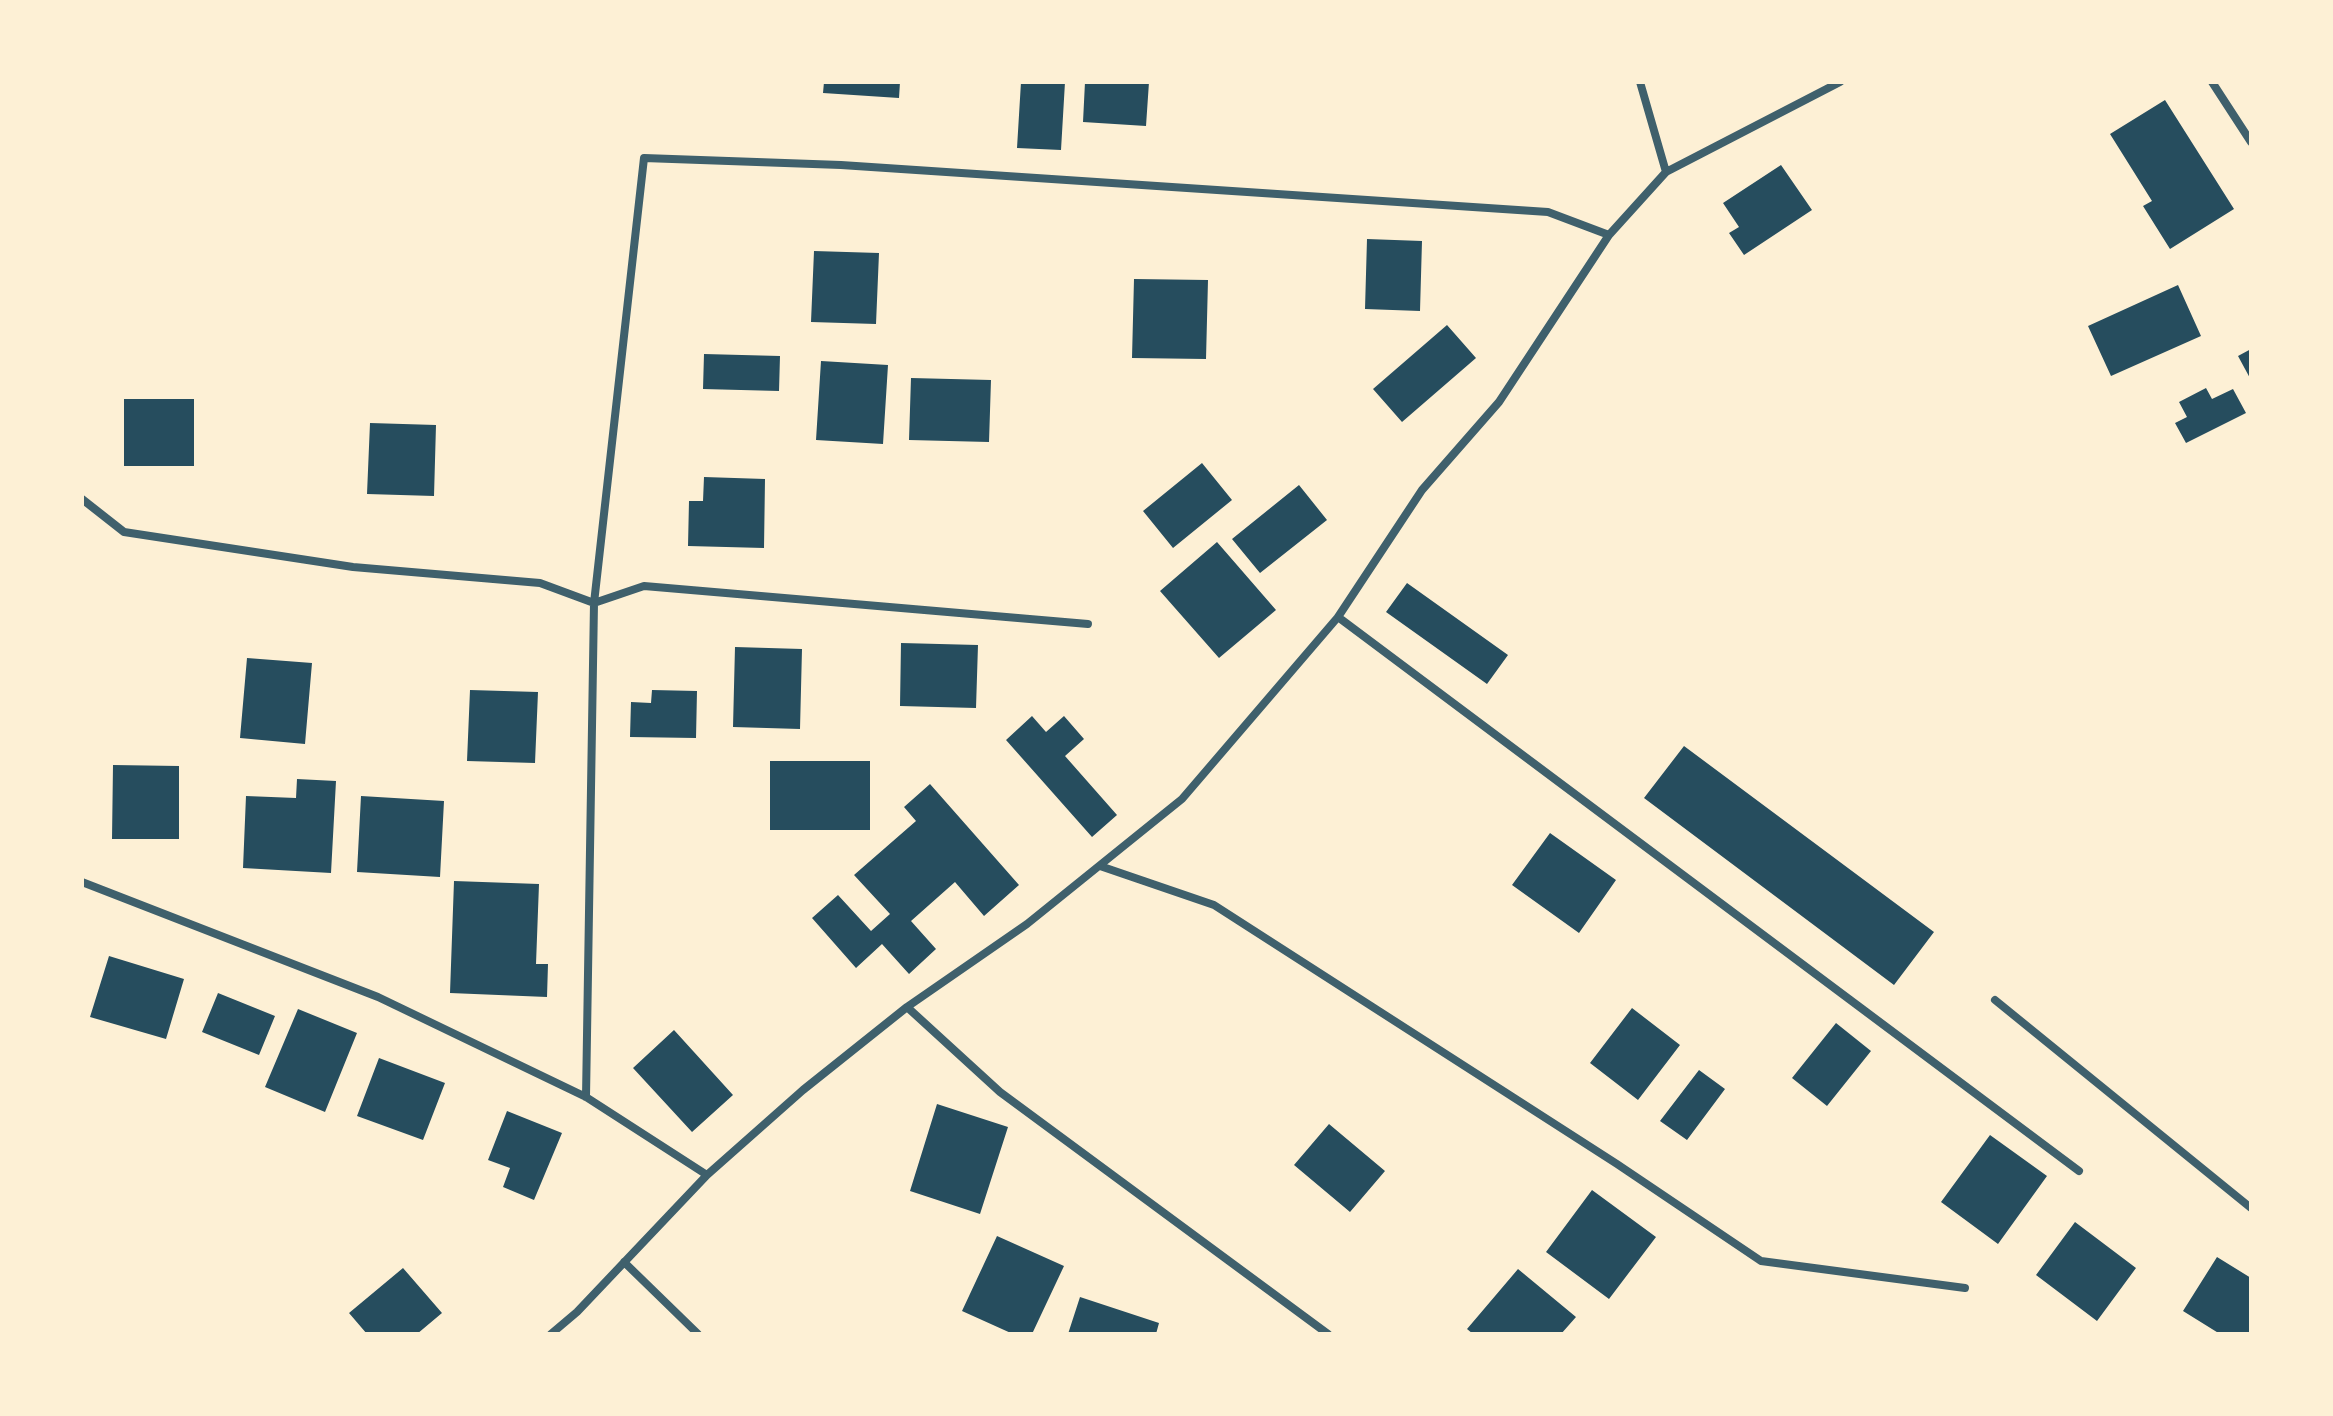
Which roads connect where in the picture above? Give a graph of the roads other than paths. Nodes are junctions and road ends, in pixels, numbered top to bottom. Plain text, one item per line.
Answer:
1 (1640, 82) edge
2 (1840, 82) edge
3 (2212, 82) edge
4 (2251, 142) edge
5 (1666, 172) junction
6 (1609, 235) junction
7 (82, 499) edge
8 (594, 603) junction
9 (1338, 617) junction
10 (1088, 624) dead end
11 (1100, 866) junction
12 (82, 882) edge
13 (1995, 1000) dead end
14 (907, 1007) junction
15 (586, 1097) junction
16 (2079, 1171) dead end
17 (707, 1175) junction
18 (2251, 1208) edge
19 (624, 1262) junction
20 (1965, 1288) dead end
21 (551, 1334) edge
22 (698, 1334) edge
23 (1328, 1334) edge

1 - 5 street
2 - 5 street
3 - 4 street
5 - 6 street
6 - 8 street
6 - 9 street
7 - 8 street
8 - 10 street
8 - 15 street
9 - 11 street
9 - 16 street
11 - 14 street
11 - 20 street
12 - 15 street
13 - 18 street
14 - 17 street
14 - 23 street
15 - 17 street
17 - 19 street
19 - 21 street
19 - 22 street

